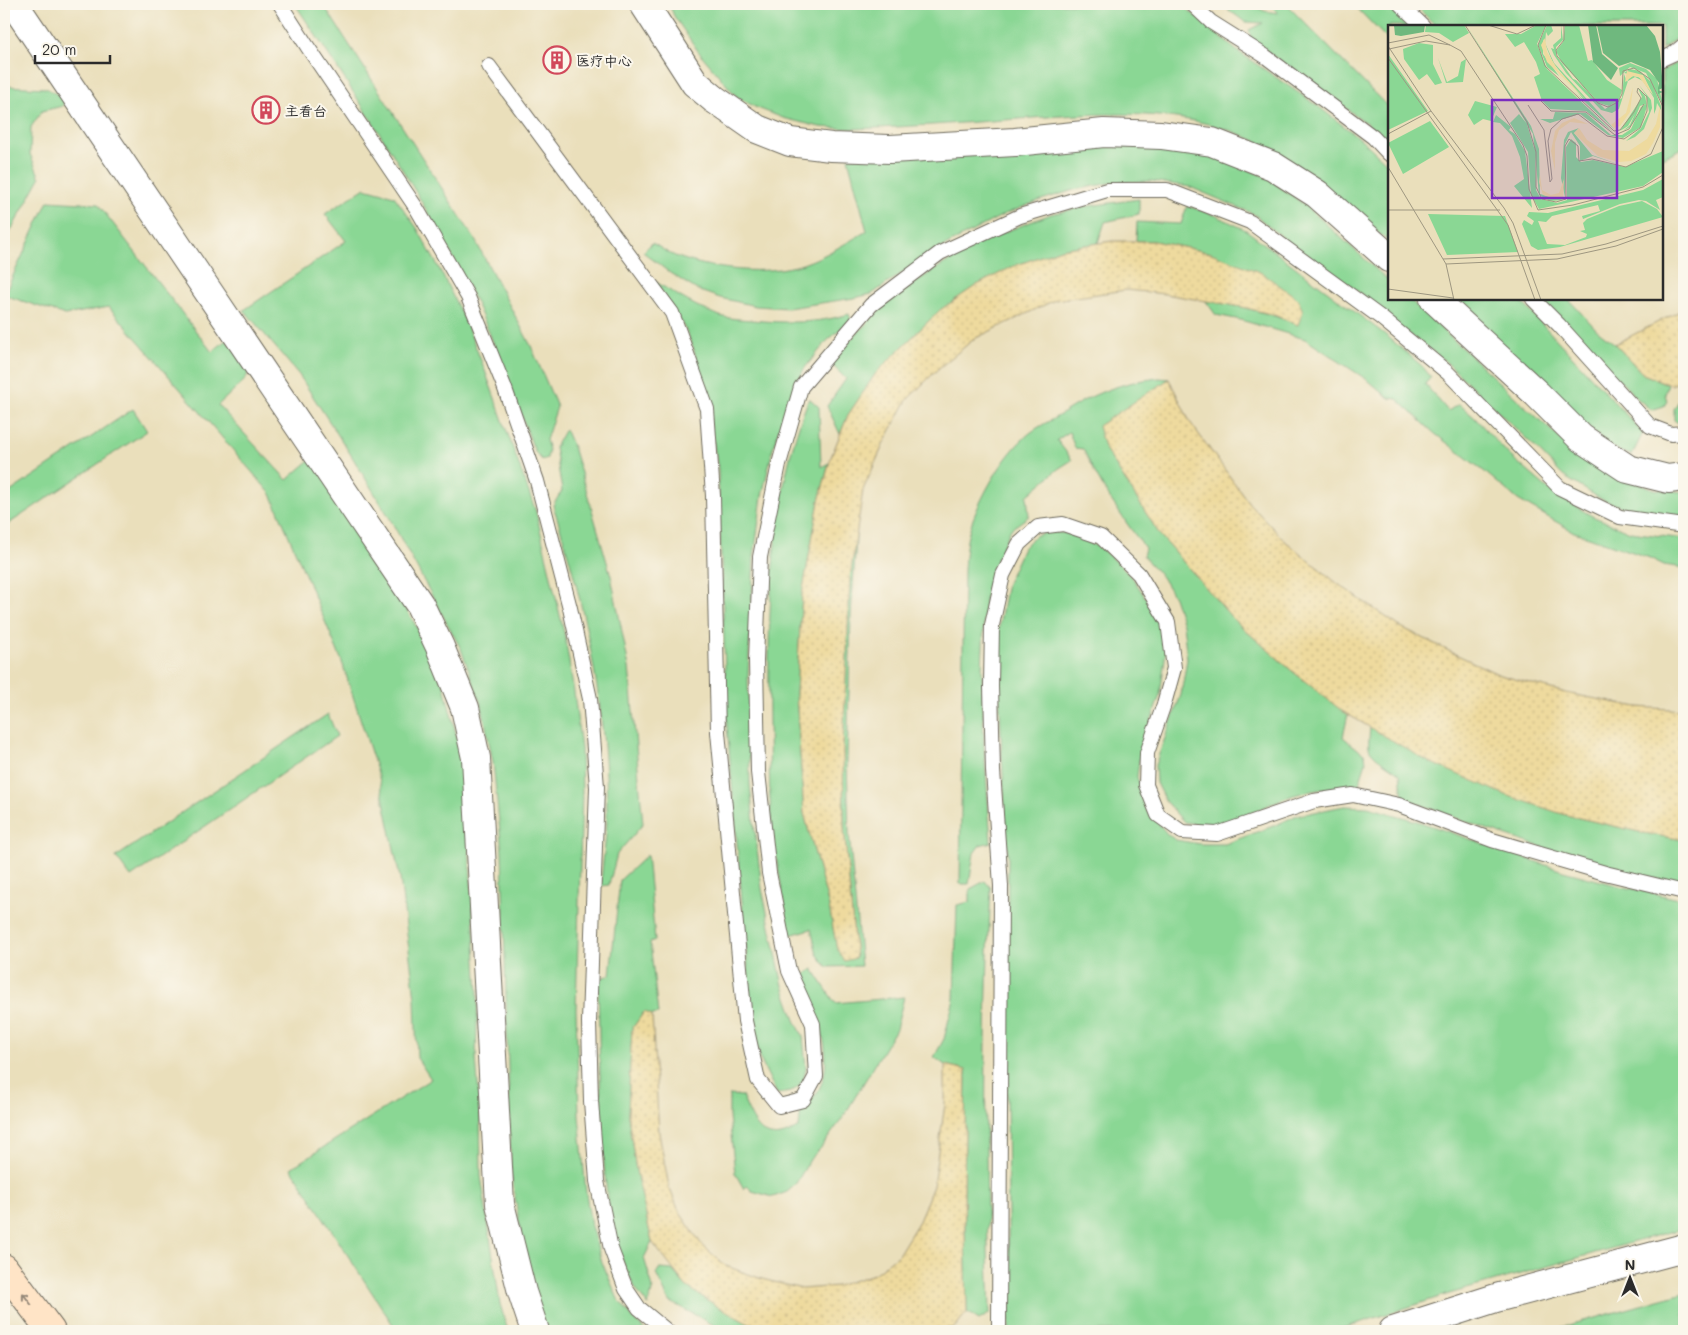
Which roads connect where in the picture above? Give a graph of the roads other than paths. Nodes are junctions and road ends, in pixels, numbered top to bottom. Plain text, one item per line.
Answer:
1 (14, 4) edge
2 (280, 4) edge
3 (644, 4) edge
4 (1192, 4) edge
5 (1400, 4) edge
6 (1422, 25) edge
7 (1684, 45) edge
8 (1663, 59) edge
9 (489, 66) dead end
10 (1388, 153) edge
11 (1388, 257) edge
12 (1435, 300) edge
13 (1534, 300) edge
14 (1684, 432) edge
15 (1684, 477) edge
16 (1684, 526) edge
17 (1684, 892) edge
18 (1684, 1248) edge
19 (4, 1268) edge
20 (51, 1331) edge
21 (535, 1331) edge
22 (667, 1331) edge
23 (999, 1331) edge
24 (1393, 1331) edge

1 - 21 street
2 - 22 lane
3 - 11 street
4 - 10 lane
5 - 6 lane
7 - 8 lane
9 - 16 lane
12 - 15 street
13 - 14 lane
17 - 23 lane
18 - 24 street
20 -> 19 street

